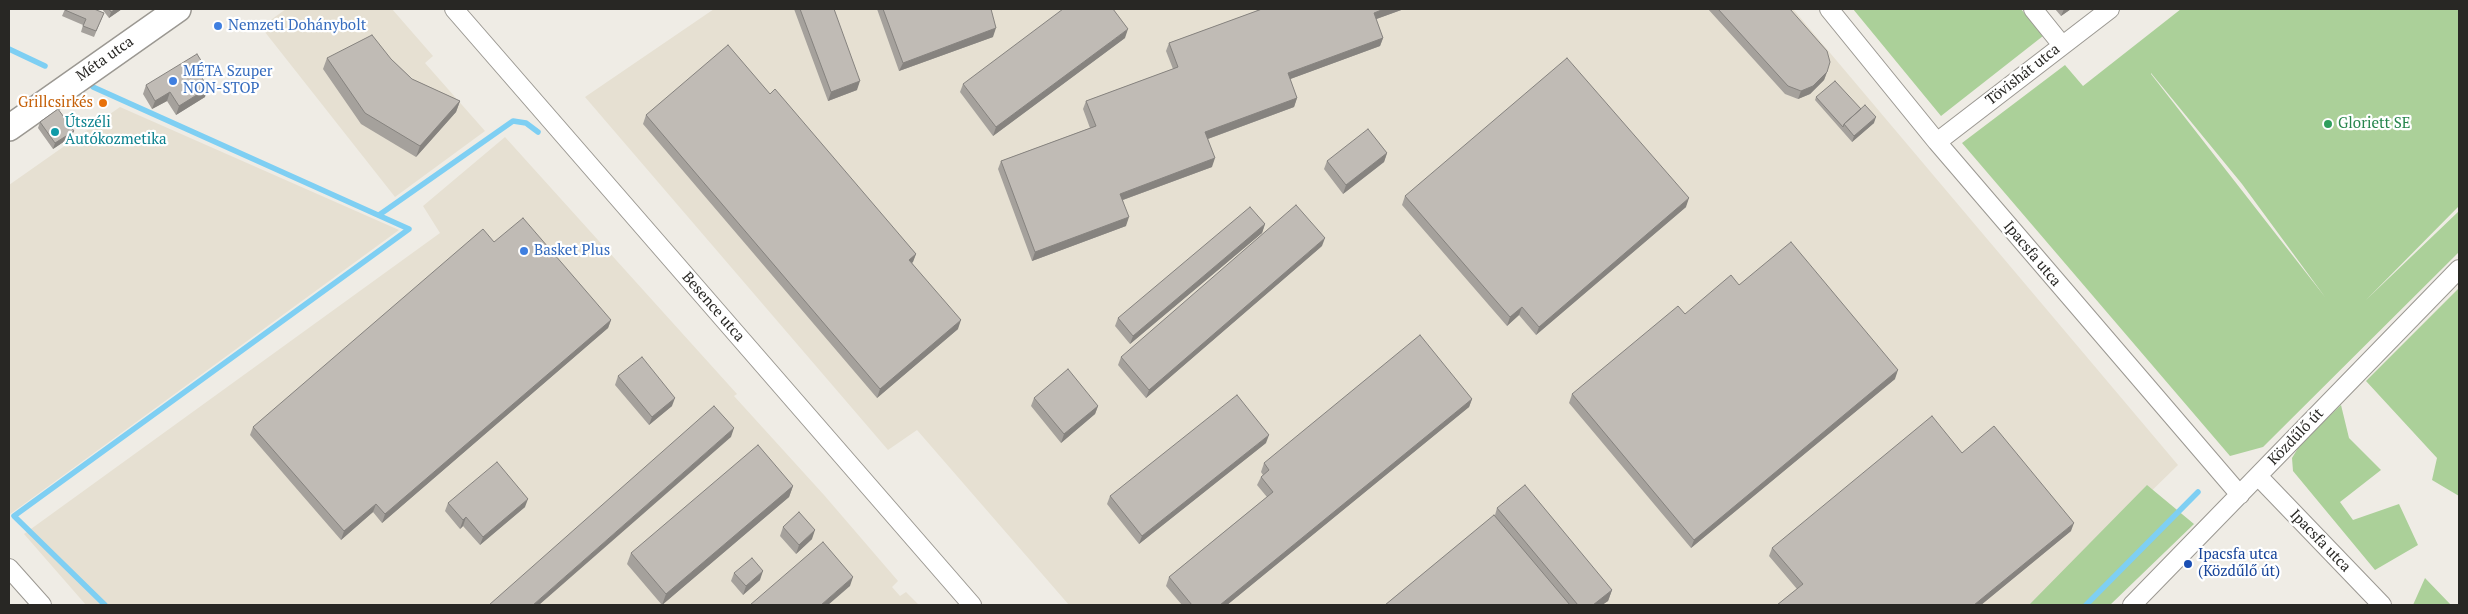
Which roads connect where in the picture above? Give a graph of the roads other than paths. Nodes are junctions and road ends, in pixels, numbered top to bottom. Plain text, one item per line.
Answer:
1 (178, 9) edge
2 (454, 9) edge
3 (1829, 9) edge
4 (2033, 9) edge
5 (2110, 9) edge
6 (2062, 45) junction
7 (9, 128) edge
8 (1937, 142) junction
9 (2459, 269) edge
10 (2258, 476) junction
11 (2240, 495) junction
12 (9, 568) edge
13 (42, 605) edge
14 (972, 605) edge
15 (2132, 605) edge
16 (2382, 605) edge

1 - 7 main road, Méta utca
2 - 14 street, Besence utca
3 - 8 street, Ipacsfa utca
4 - 6 street
5 - 6 street, Tövishát utca
6 - 8 street, Tövishát utca
8 - 11 street, Ipacsfa utca
9 - 10 street, Közdűlő út
10 - 11 street, Közdűlő út
10 - 16 street, Ipacsfa utca
11 - 15 street, Közdűlő út
12 - 13 street

